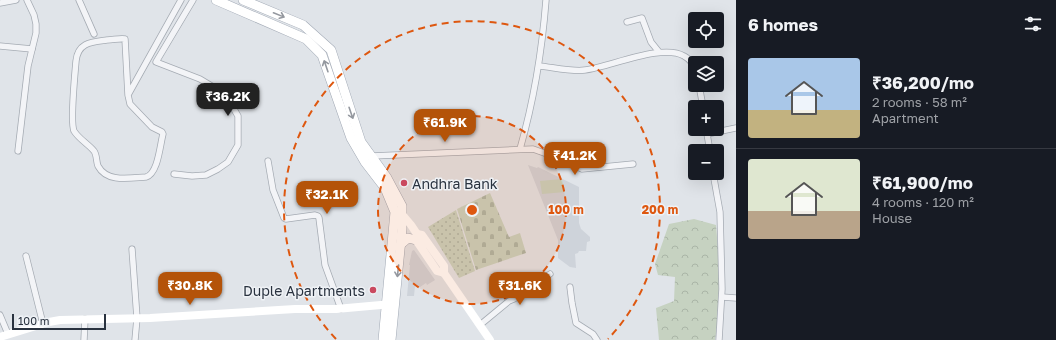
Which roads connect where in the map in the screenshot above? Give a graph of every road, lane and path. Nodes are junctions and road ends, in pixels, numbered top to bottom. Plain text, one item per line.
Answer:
1 (16, 0) edge
2 (27, 0) edge
3 (79, 0) edge
4 (181, 0) edge
5 (193, 0) edge
6 (216, 0) edge
7 (243, 0) edge
8 (546, 0) edge
9 (0, 3) edge
10 (260, 7) junction
11 (255, 18) junction
12 (626, 22) dead end
13 (94, 34) dead end
14 (0, 46) edge
15 (32, 49) junction
16 (659, 52) junction
17 (688, 60) edge
18 (539, 66) junction
19 (128, 95) junction
20 (736, 128) edge
21 (724, 129) edge
22 (520, 149) junction
23 (18, 151) dead end
24 (372, 156) junction
25 (268, 161) dead end
26 (633, 164) dead end
27 (174, 174) dead end
28 (714, 180) edge
29 (398, 211) junction
30 (416, 237) junction
31 (401, 244) junction
32 (132, 249) dead end
33 (26, 256) dead end
34 (550, 274) dead end
35 (570, 287) dead end
36 (722, 297) junction
37 (736, 298) edge
38 (391, 304) junction
39 (341, 309) junction
40 (0, 315) edge
41 (137, 318) junction
42 (85, 319) junction
43 (43, 324) junction
44 (480, 325) junction
45 (8, 334) junction
46 (0, 337) edge
47 (84, 340) edge
48 (135, 340) edge
49 (384, 340) edge
50 (391, 340) edge
51 (490, 340) edge
52 (597, 340) edge
53 (720, 340) edge

1 - 9 street
2 - 15 street
3 - 13 street
4 - 19 street
5 - 27 street
6 - 11 main road
7 - 10 main road
8 - 18 street
10 - 11 main road
10 -> 24 main road
29 -> 11 main road
12 - 16 street
14 - 15 street
15 - 23 street
16 - 17 street
16 - 18 street
18 - 22 street
19 - 19 street
20 - 21 street
22 - 24 street
22 - 26 street
24 - 29 main road
25 - 39 street
28 - 36 street
29 - 30 street
29 - 31 main road
29 - 38 main road
30 - 31 main road
30 - 44 street
31 -> 38 main road
32 - 41 street
33 - 43 street
34 - 44 street
35 - 52 street
36 - 37 street
36 - 53 street
38 - 39 street
38 - 49 main road
38 - 50 main road
39 - 41 street
40 - 45 street
41 - 42 street
41 - 48 street
42 - 43 street
42 - 47 street
43 - 45 street
44 - 51 street
45 - 46 street

